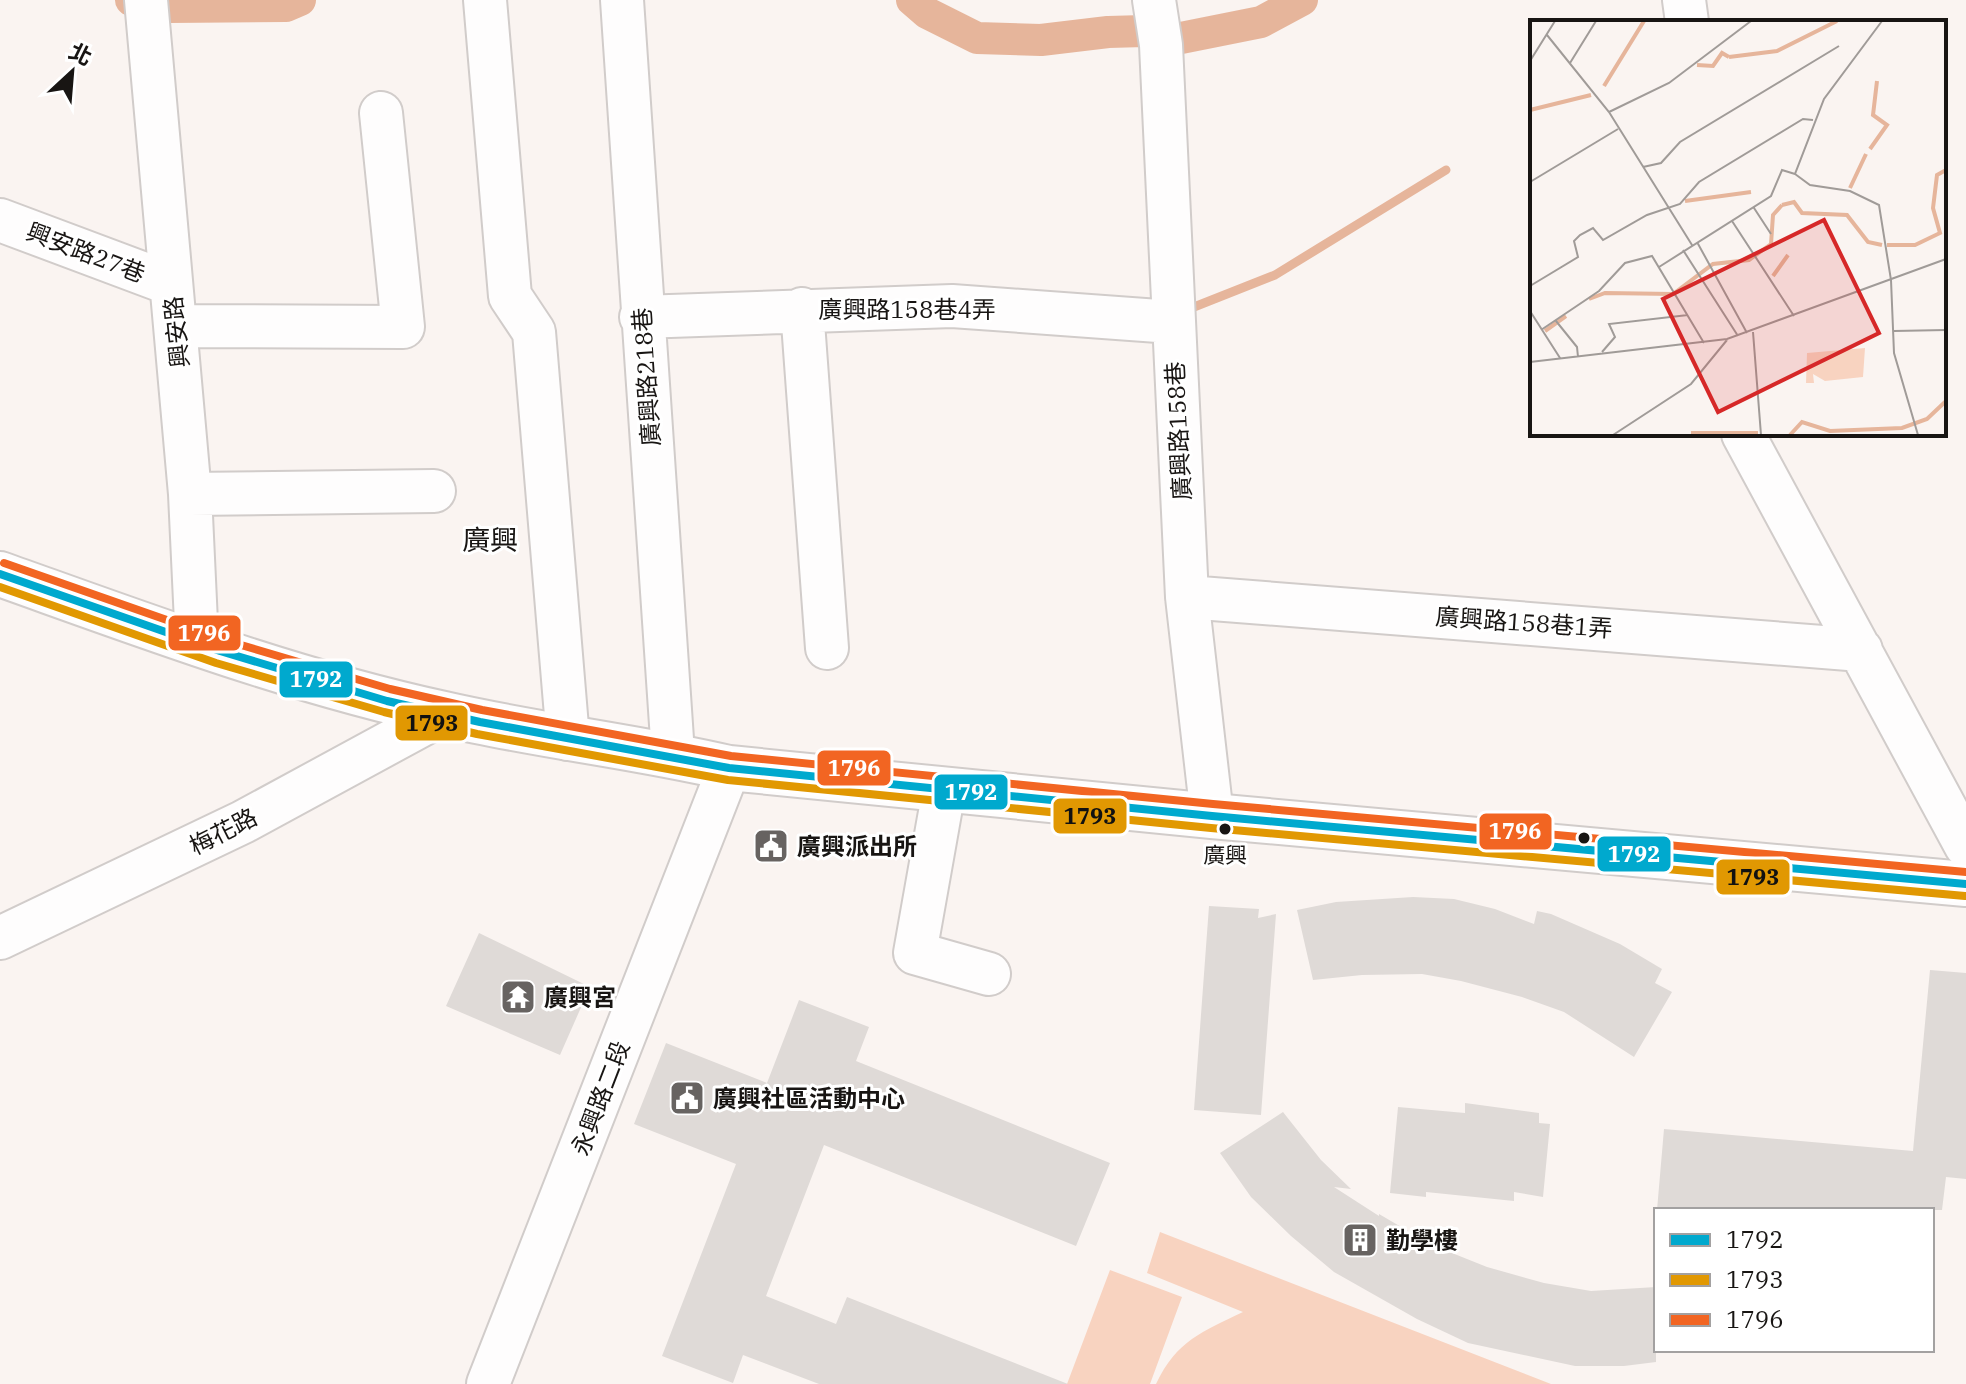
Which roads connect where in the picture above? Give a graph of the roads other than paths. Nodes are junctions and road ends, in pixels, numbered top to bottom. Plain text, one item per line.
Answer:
1 (485, 0) edge
2 (622, 0) edge
3 (1684, 0) edge
4 (148, 10) edge
5 (1160, 14) edge
6 (1687, 20) edge
7 (381, 113) dead end
8 (0, 220) edge
9 (171, 284) junction
10 (802, 309) junction
11 (641, 317) junction
12 (1172, 322) junction
13 (176, 326) junction
14 (1744, 436) edge
15 (434, 491) dead end
16 (190, 494) junction
17 (0, 574) edge
18 (1187, 597) junction
19 (197, 644) junction
20 (827, 648) dead end
21 (1861, 650) junction
22 (442, 714) junction
23 (568, 739) junction
24 (673, 754) junction
25 (729, 768) junction
26 (944, 790) junction
27 (1212, 816) junction
28 (1966, 846) edge
29 (1966, 884) edge
30 (0, 938) edge
31 (989, 974) dead end
32 (488, 1384) edge

1 - 23 street
2 - 11 street, 廣興路218巷
3 - 6 street
4 - 9 street, 興安路
5 - 12 street, 廣興路158巷
7 - 13 street
8 - 9 street, 興安路27巷
9 - 13 street, 興安路
10 - 11 street, 廣興路158巷4弄
10 - 12 street, 廣興路158巷4弄
10 - 20 street
11 - 24 street, 廣興路218巷
12 - 18 street, 廣興路158巷
13 - 16 street, 興安路
14 - 21 street
15 - 16 street
16 - 19 street, 興安路
17 - 19 main road
18 - 21 street, 廣興路158巷1弄
18 - 27 street, 廣興路158巷
19 - 22 main road
21 - 28 street
22 - 23 main road
22 - 30 street, 梅花路
23 - 24 main road
24 - 25 main road
25 - 26 main road
25 - 32 street, 永興路二段
26 - 27 main road
26 - 31 street
27 - 29 main road

